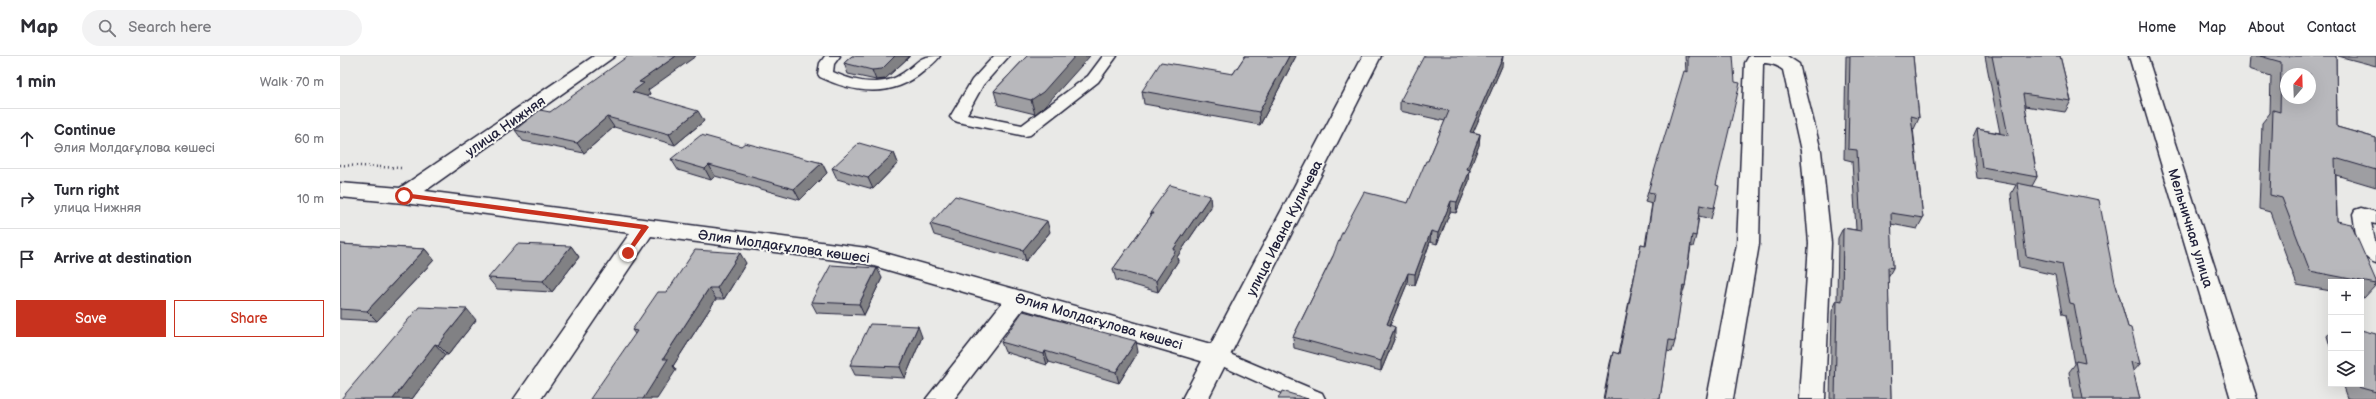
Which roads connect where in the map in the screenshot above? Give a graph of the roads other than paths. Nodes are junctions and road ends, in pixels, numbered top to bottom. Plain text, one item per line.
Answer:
1 (606, 56) edge
2 (833, 56) edge
3 (933, 56) edge
4 (1002, 56) edge
5 (1110, 56) edge
6 (1372, 56) edge
7 (2138, 56) edge
8 (340, 190) edge
9 (404, 196) junction
10 (2376, 218) edge
11 (646, 227) junction
12 (2376, 257) edge
13 (1019, 298) junction
14 (1218, 356) junction
15 (527, 399) edge
16 (939, 399) edge
17 (1195, 399) edge
18 (1315, 399) edge
19 (1720, 399) edge
20 (1812, 399) edge
21 (2244, 399) edge

1 - 9 street, улица Нижняя
2 - 3 lane
4 - 5 lane
6 - 14 street, улица Ивана Куличева
7 - 21 street, Мельничная улица
8 - 9 street, Әлия Молдағұлова көшесі
9 - 11 street, Әлия Молдағұлова көшесі
10 - 12 lane
11 - 13 street, Әлия Молдағұлова көшесі
11 - 15 street
13 - 14 street, Әлия Молдағұлова көшесі
13 - 16 street
14 - 17 street, улица Ивана Куличева
14 - 18 lane
19 - 20 street

